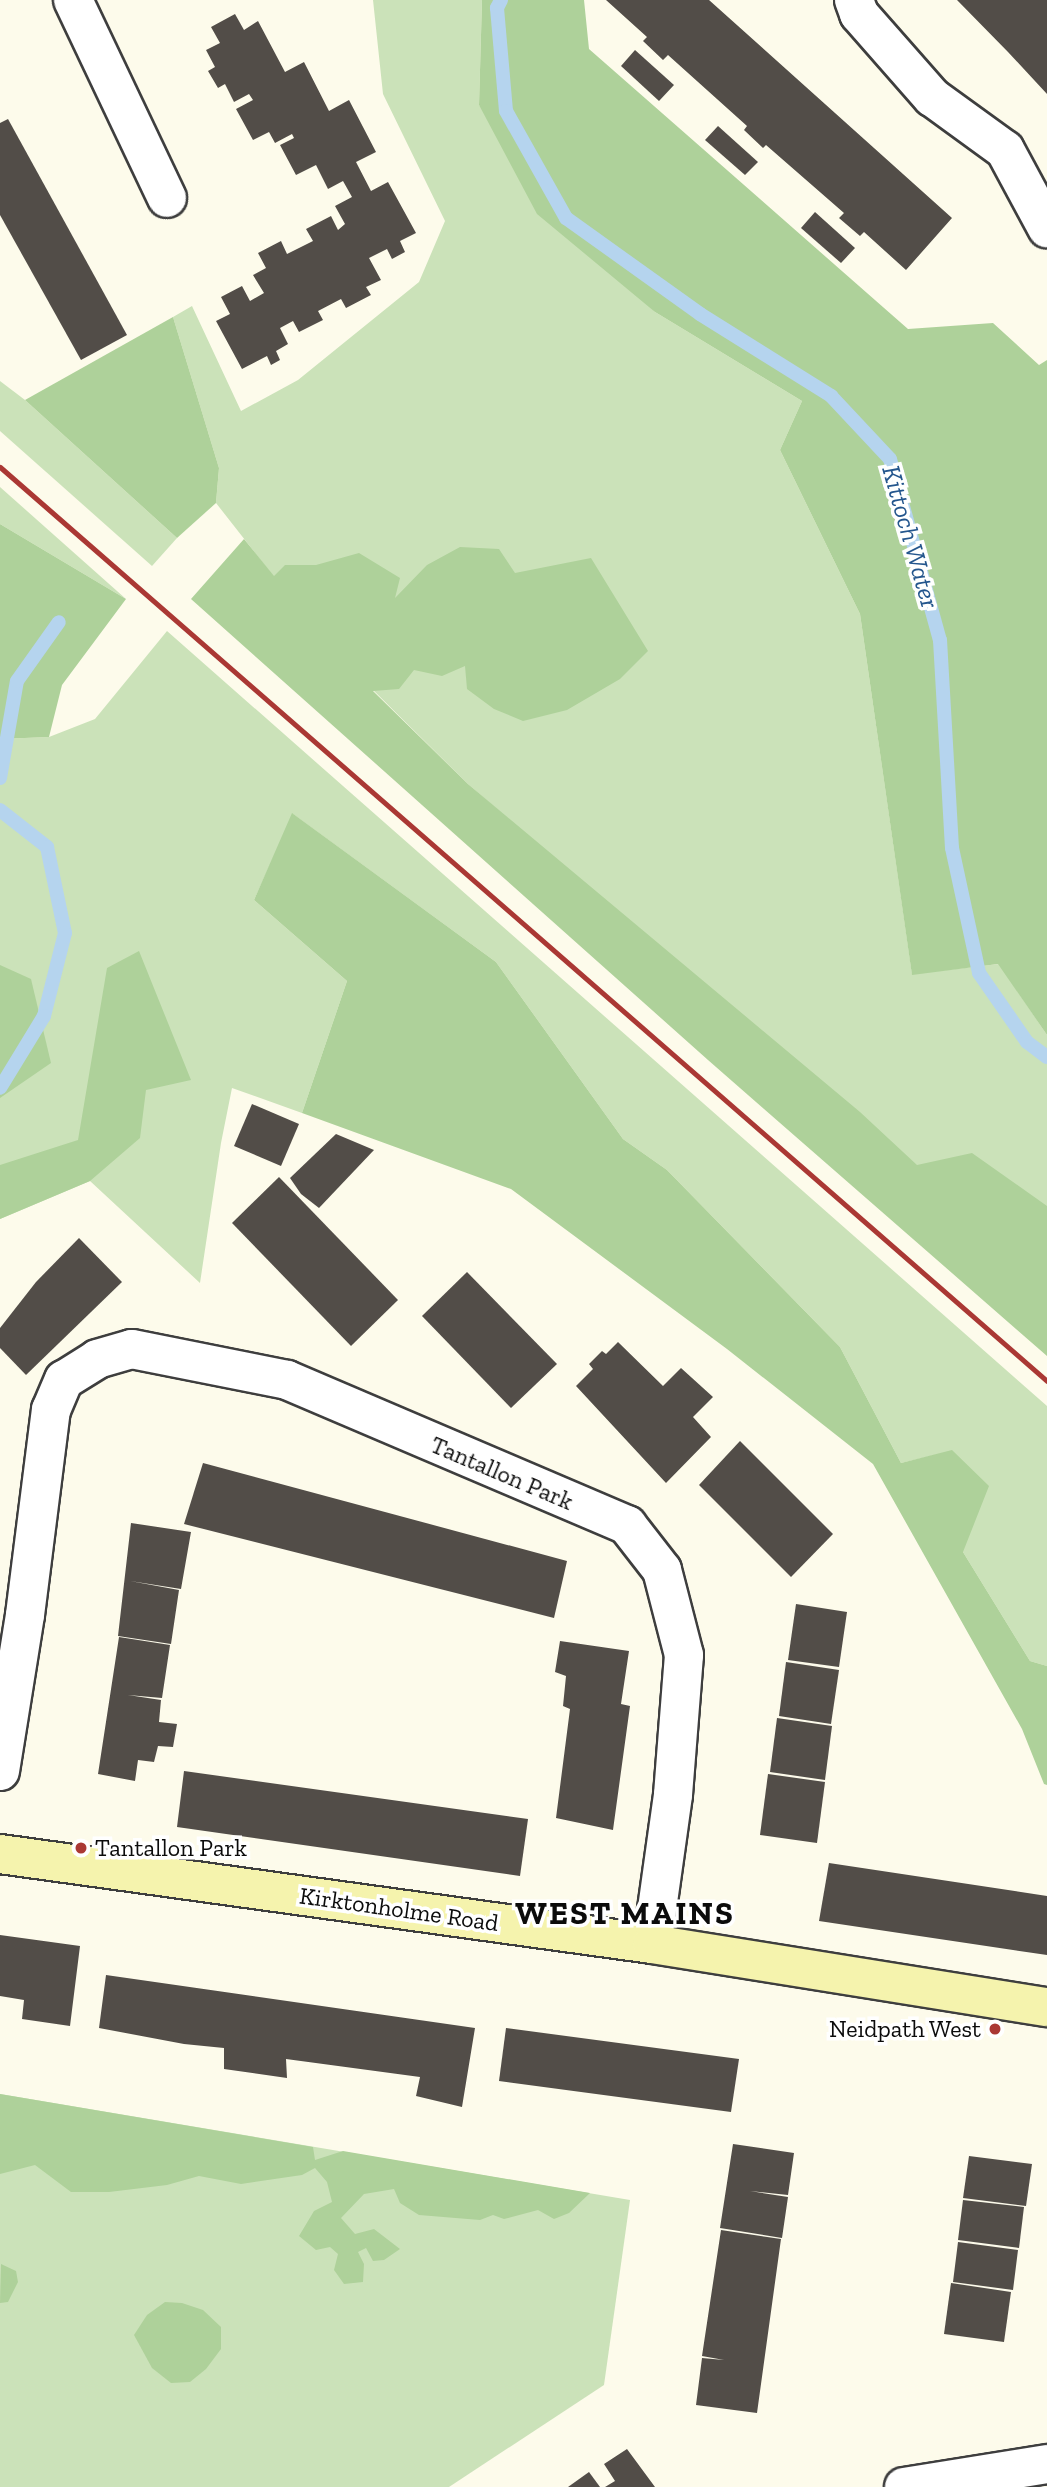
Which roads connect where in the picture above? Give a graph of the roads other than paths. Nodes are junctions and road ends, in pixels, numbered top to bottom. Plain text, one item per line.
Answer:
1 (73, 0) edge
2 (853, 0) edge
3 (167, 198) dead end
4 (1047, 228) edge
5 (0, 1771) edge
6 (0, 1854) edge
7 (652, 1944) junction
8 (1047, 2007) edge
9 (1047, 2464) edge
10 (904, 2487) edge

1 - 3 street
2 - 4 street
5 - 7 street, Tantallon Park
6 - 7 street, Kirktonholme Road
7 - 8 street, Kirktonholme Road
9 - 10 street

